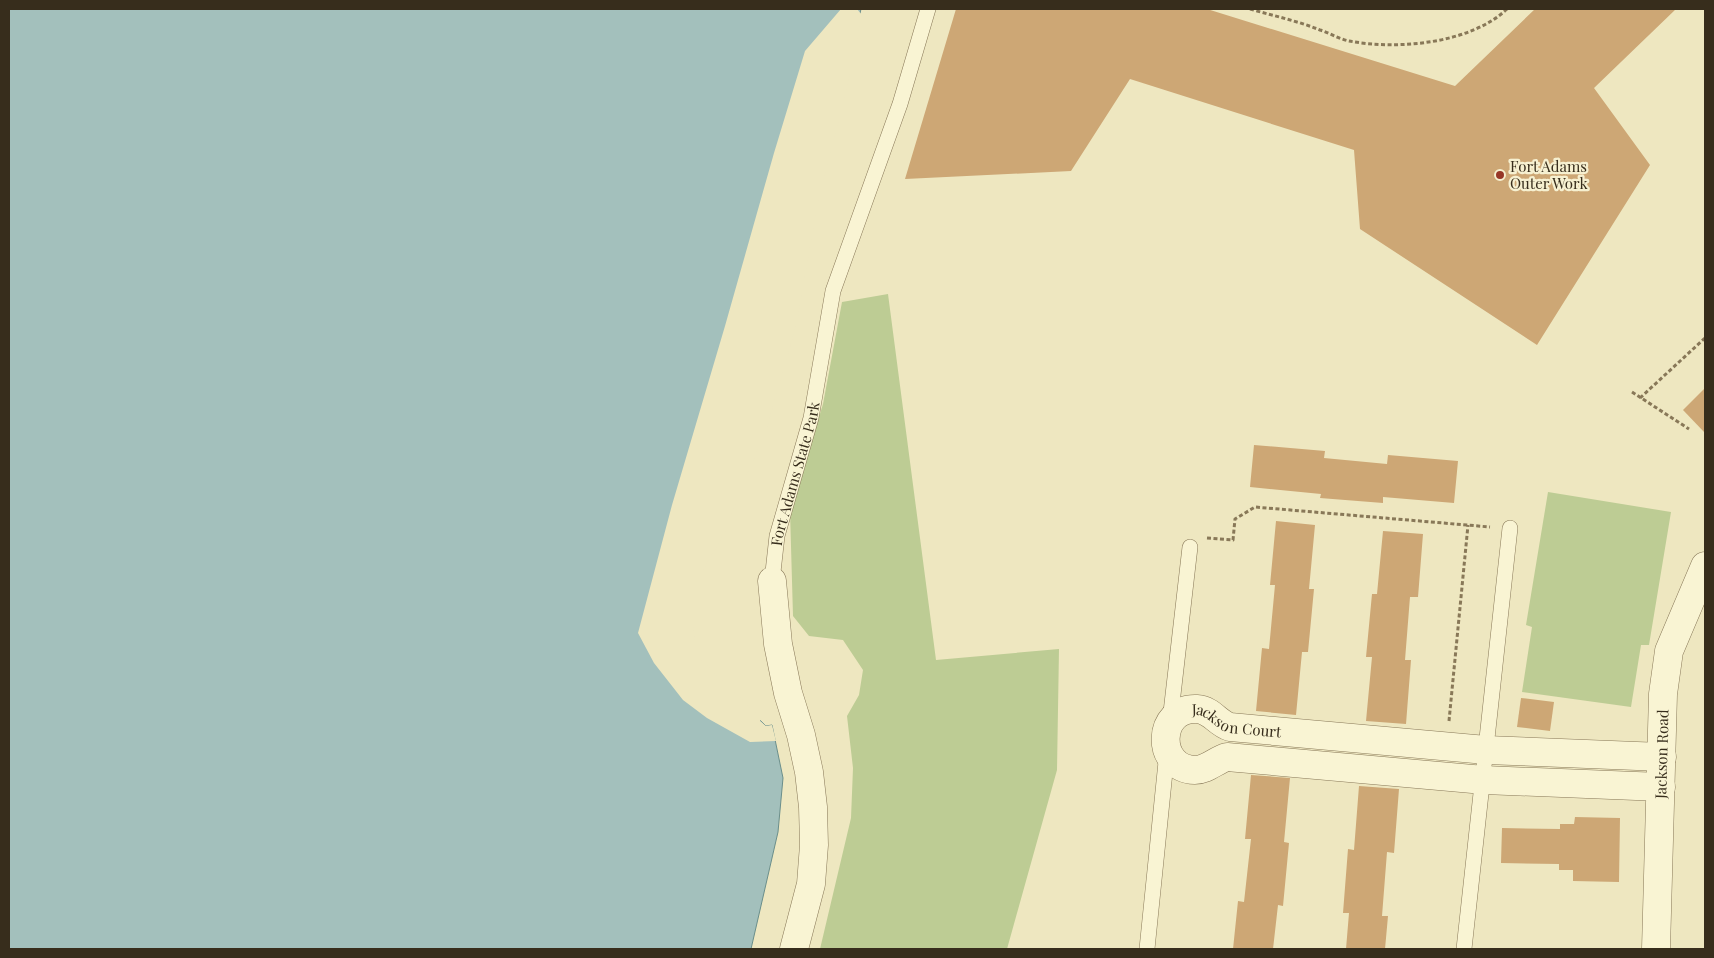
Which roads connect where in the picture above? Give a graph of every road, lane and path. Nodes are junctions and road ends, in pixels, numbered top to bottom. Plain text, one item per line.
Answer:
1 (928, 9) edge
2 (1250, 9) edge
3 (1507, 9) edge
4 (1705, 338) edge
5 (1632, 392) dead end
6 (1640, 398) junction
7 (1689, 429) dead end
8 (1468, 525) junction
9 (1510, 528) joint
10 (1190, 548) joint
11 (1705, 566) edge
12 (772, 581) joint
13 (1170, 722) junction
14 (1447, 746) junction
15 (1486, 750) junction
16 (1167, 751) junction
17 (1662, 757) junction
18 (1484, 780) junction
19 (1661, 787) junction
20 (794, 949) edge
21 (1147, 949) edge
22 (1464, 949) edge
23 (1656, 949) edge

1 - 12 lane, Fort Adams State Park
2 - 3 path
4 - 6 path
5 - 6 path
6 - 7 path
8 - 9 path
8 - 10 path
8 - 14 path
9 - 15 lane
10 - 13 lane
11 - 17 street, Jackson Road
12 - 20 street, Fort Adams State Park
13 - 14 street, Jackson Court
13 - 16 street, Jackson Court
14 - 15 street, Jackson Court
15 - 17 street, Jackson Court
15 - 18 lane
16 - 18 street, Jackson Court
16 - 21 lane
17 - 19 street, Jackson Road
18 - 19 street, Jackson Court
18 - 22 lane
19 - 23 street, Jackson Road

